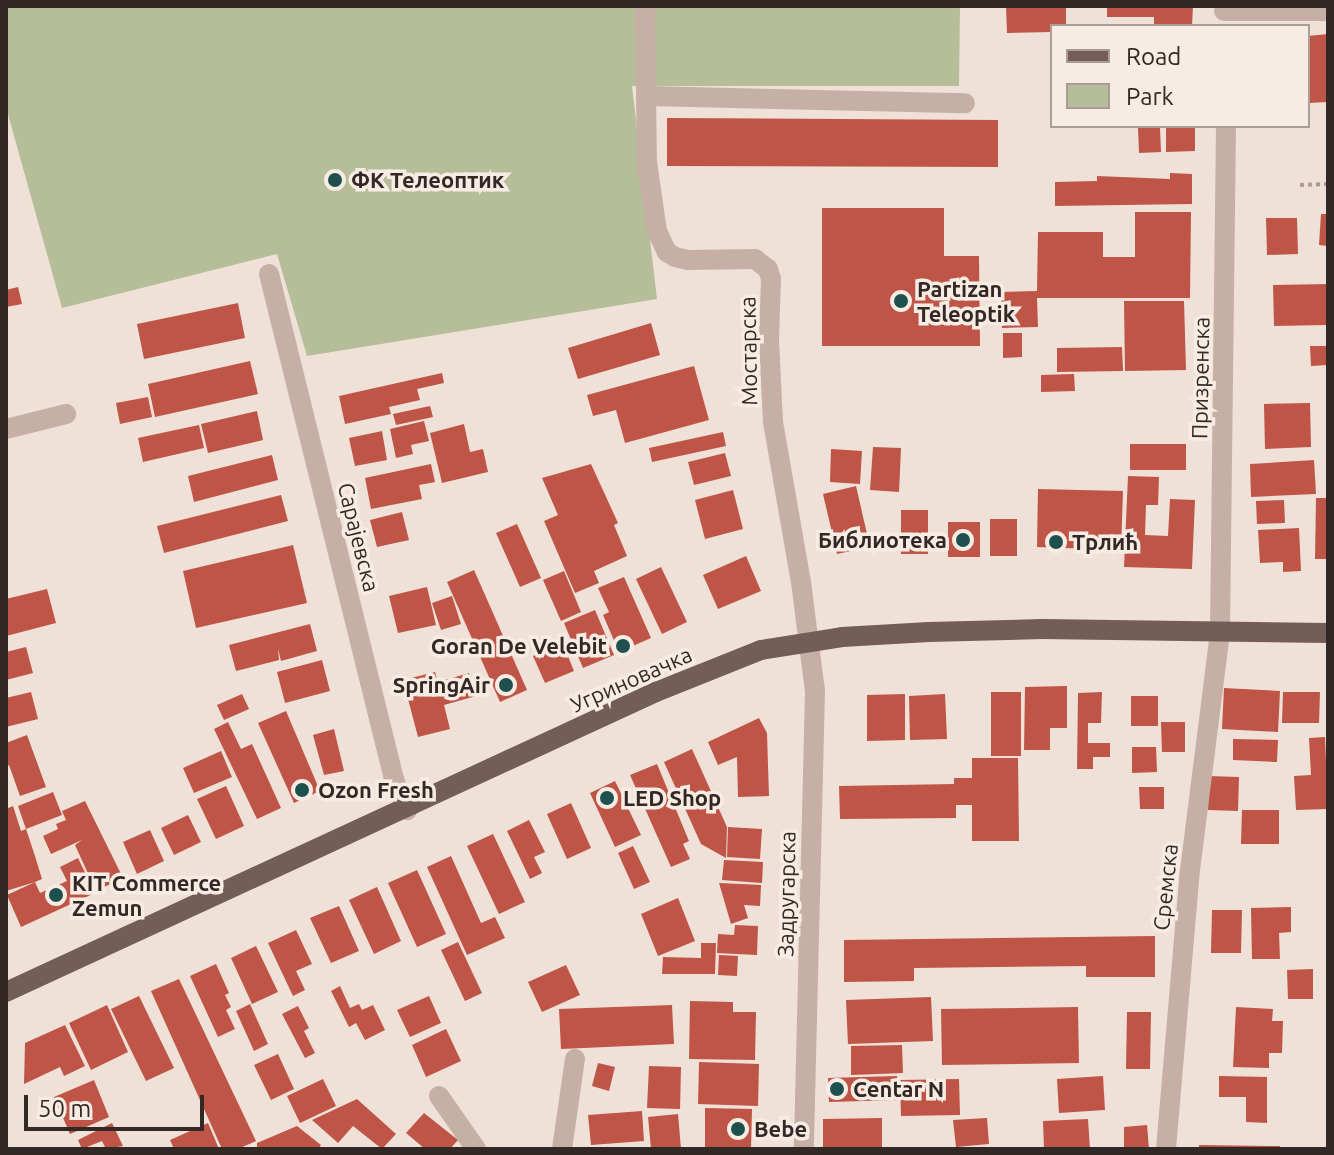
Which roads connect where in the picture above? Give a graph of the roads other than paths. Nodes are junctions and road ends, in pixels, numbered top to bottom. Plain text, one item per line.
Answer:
1 (645, 6) edge
2 (1328, 11) edge
3 (1224, 14) edge
4 (646, 96) junction
5 (965, 103) dead end
6 (1226, 128) edge
7 (269, 274) dead end
8 (66, 414) dead end
9 (6, 429) edge
10 (1220, 631) junction
11 (1328, 633) edge
12 (810, 641) junction
13 (407, 810) junction
14 (6, 992) edge
15 (575, 1059) dead end
16 (439, 1096) dead end
17 (476, 1149) edge
18 (562, 1149) edge
19 (804, 1149) edge
20 (1166, 1149) edge

1 - 4 street, Мостарска
2 - 3 street
4 - 5 street
4 - 12 street, Мостарска
6 - 10 street, Призренска
7 - 13 street, Сарајевска
8 - 9 street
10 - 11 main road, Угриновачка
10 - 12 main road, Угриновачка
10 - 20 street, Сремска
12 - 13 main road, Угриновачка
12 - 19 street, Задругарска
13 - 14 main road, Угриновачка
15 - 18 street
16 - 17 street

